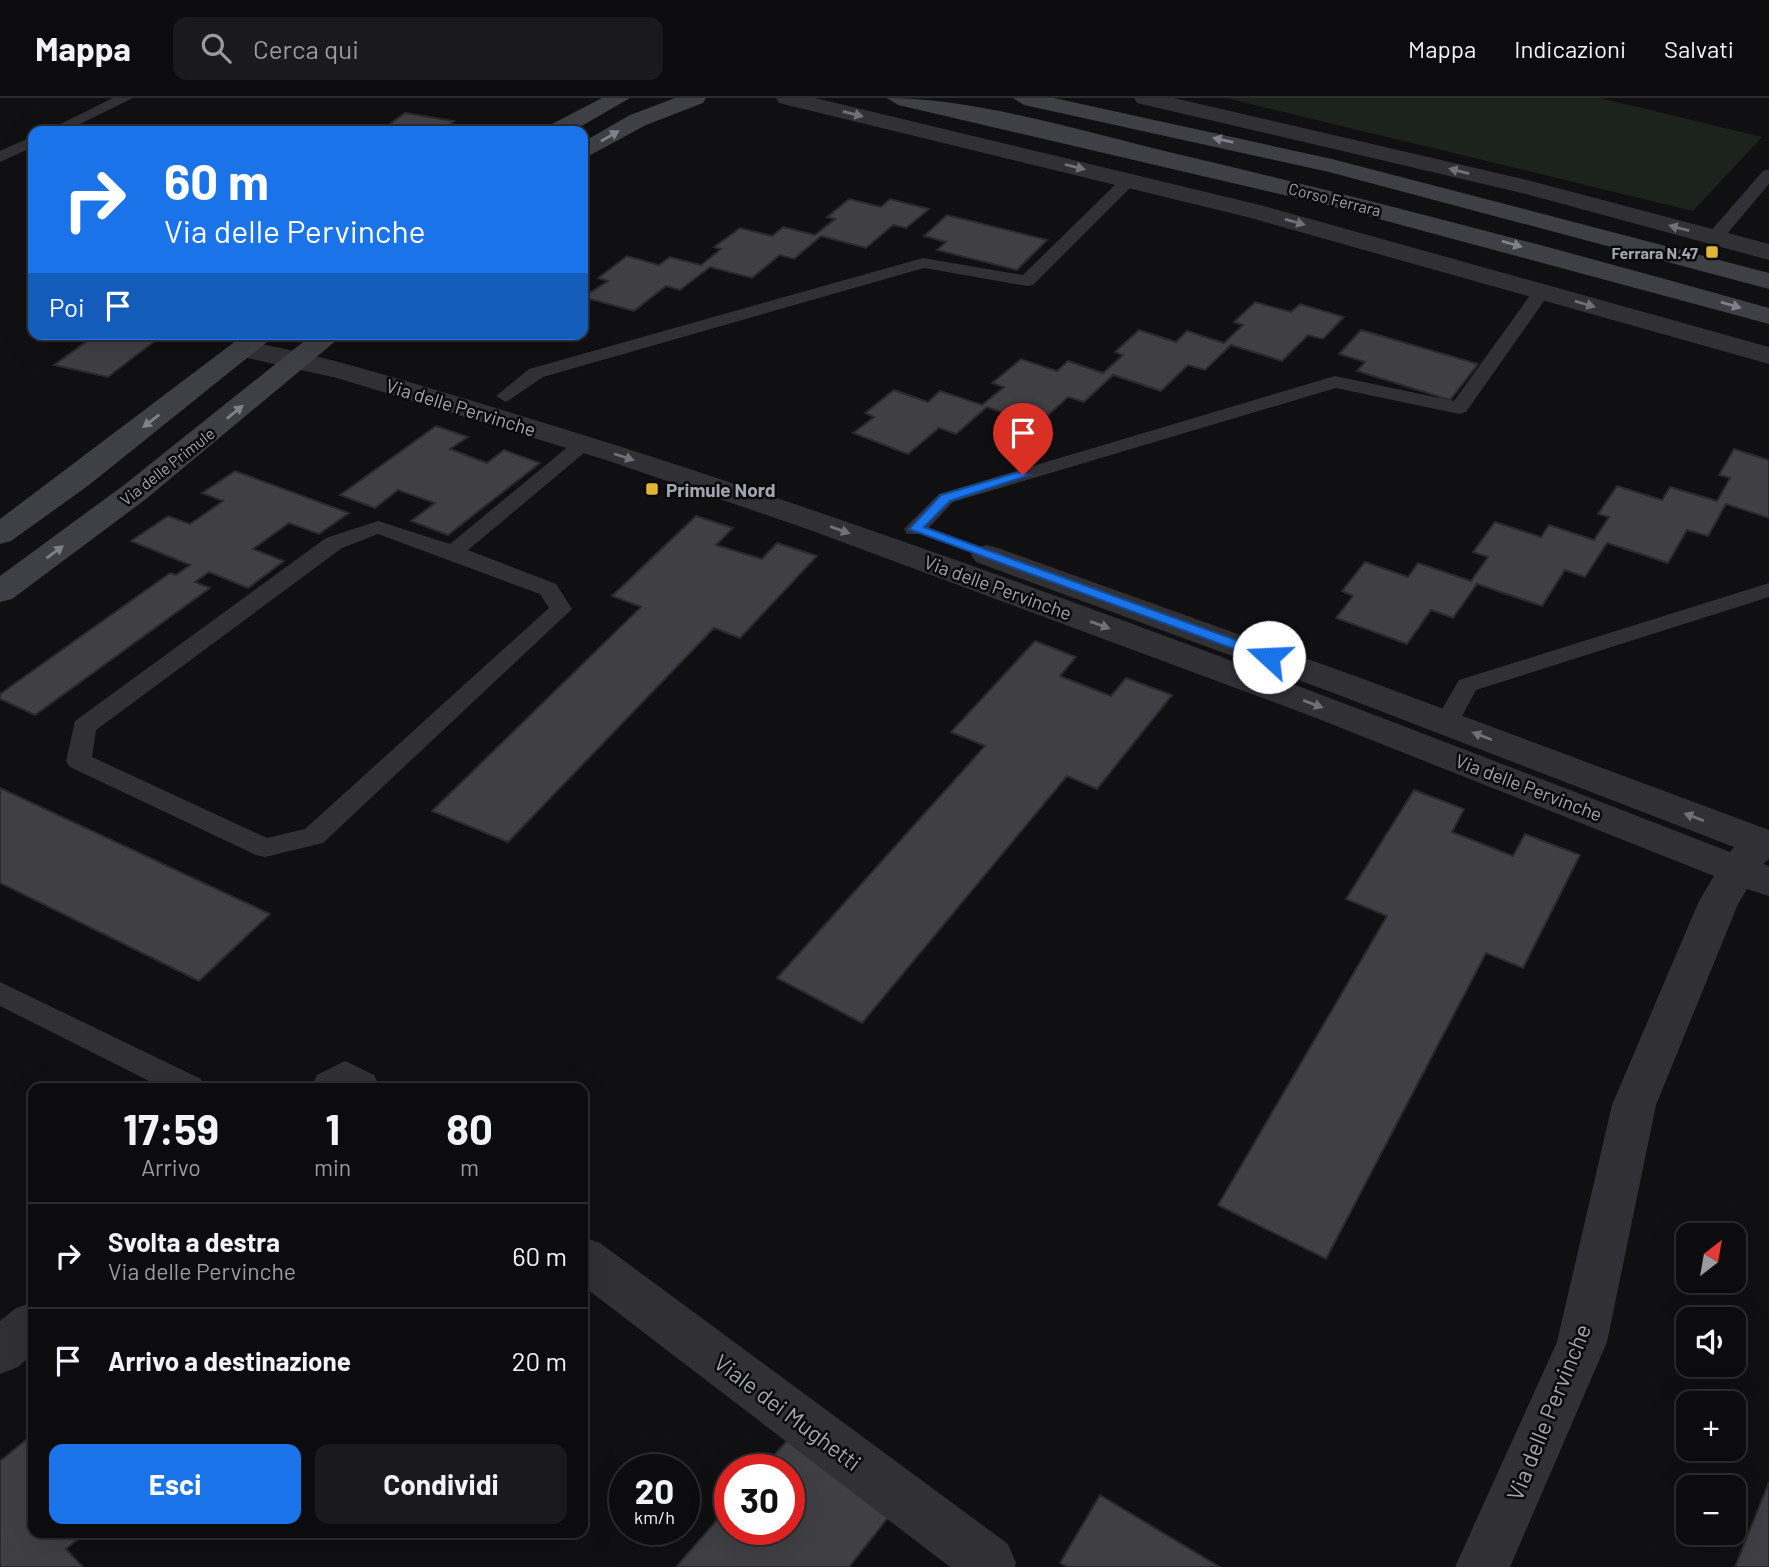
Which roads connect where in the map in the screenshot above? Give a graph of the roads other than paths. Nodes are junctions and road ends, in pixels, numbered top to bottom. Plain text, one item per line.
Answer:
1 (125, 98) edge
2 (620, 98) edge
3 (695, 98) edge
4 (787, 98) edge
5 (898, 98) edge
6 (1024, 98) edge
7 (1145, 98) edge
8 (1171, 104) junction
9 (65, 126) edge
10 (566, 126) edge
11 (28, 143) edge
12 (588, 149) edge
13 (0, 157) edge
14 (1769, 174) edge
15 (1128, 181) junction
16 (1479, 203) junction
17 (1715, 237) junction
18 (1769, 251) edge
19 (1769, 281) edge
20 (1542, 291) junction
21 (1769, 316) edge
22 (253, 342) edge
23 (314, 342) edge
24 (1769, 356) edge
25 (506, 396) junction
26 (583, 444) junction
27 (915, 529) junction
28 (0, 534) edge
29 (453, 552) junction
30 (1769, 590) edge
31 (0, 592) edge
32 (1446, 723) junction
33 (1759, 859) edge
34 (0, 993) edge
35 (180, 1083) edge
36 (588, 1262) edge
37 (28, 1328) edge
38 (0, 1351) edge
39 (1490, 1564) edge
40 (987, 1567) edge

1 - 9 lane
2 - 10 main road
12 -> 3 main road
4 -> 15 street, Corso Ferrara
5 -> 21 main road, Corso Ferrara
16 -> 6 main road, Corso Ferrara
7 - 8 street, Corso Ferrara
8 - 16 street, Corso Ferrara
17 -> 8 street, Corso Ferrara
11 - 13 lane
14 - 17 lane
15 -> 20 street, Corso Ferrara
15 - 25 lane, Via delle Pervinche
16 - 19 main road, Corso Ferrara
17 - 18 street, Corso Ferrara
20 -> 24 street, Corso Ferrara
20 - 27 lane, Via delle Pervinche
22 - 23 street, Via delle Pervinche
22 -> 28 main road
23 - 25 street, Via delle Pervinche
23 - 26 street, Via delle Pervinche
31 -> 23 main road, Via delle Primule
25 - 27 street, Via delle Pervinche
26 - 29 lane
26 -> 33 street, Via delle Pervinche
27 - 32 street, Via delle Pervinche
29 - 29 lane
30 - 32 lane
33 -> 32 street, Via delle Pervinche
33 - 39 street, Via delle Pervinche
34 - 35 lane
36 - 40 street, Viale dei Mughetti
37 - 38 street

